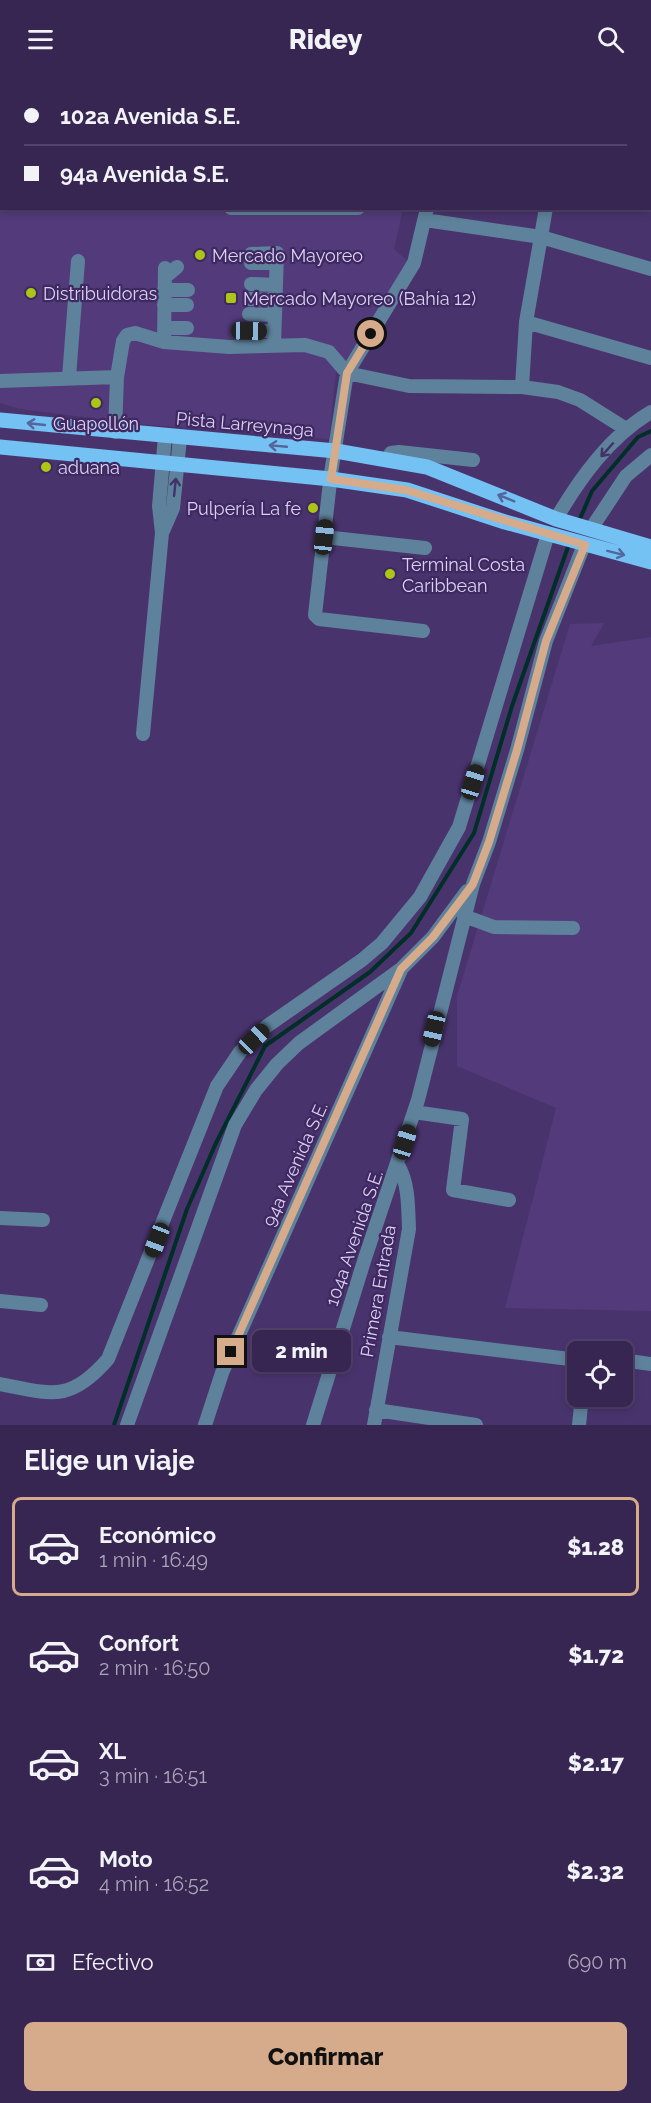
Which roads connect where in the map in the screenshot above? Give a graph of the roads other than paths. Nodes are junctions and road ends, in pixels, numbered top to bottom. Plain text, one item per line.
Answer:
1 (546, 210) edge
2 (426, 214) edge
3 (541, 237) junction
4 (251, 258) dead end
5 (78, 261) dead end
6 (651, 269) edge
7 (166, 299) junction
8 (275, 312) junction
9 (526, 322) junction
10 (651, 358) edge
11 (347, 373) junction
12 (69, 377) junction
13 (117, 377) junction
14 (0, 381) edge
15 (522, 387) junction
16 (651, 412) edge
17 (0, 420) edge
18 (626, 429) junction
19 (115, 432) junction
20 (172, 437) junction
21 (0, 449) edge
22 (336, 451) junction
23 (651, 455) edge
24 (387, 460) junction
25 (473, 460) dead end
26 (170, 463) junction
27 (331, 479) junction
28 (558, 519) junction
29 (589, 529) junction
30 (551, 535) junction
31 (324, 537) junction
32 (583, 545) junction
33 (651, 547) edge
34 (425, 548) dead end
35 (651, 562) edge
36 (423, 631) dead end
37 (143, 734) dead end
38 (473, 884) junction
39 (464, 916) junction
40 (573, 928) dead end
41 (401, 969) junction
42 (414, 1112) junction
43 (398, 1165) junction
44 (509, 1200) dead end
45 (0, 1218) edge
46 (43, 1220) dead end
47 (0, 1301) edge
48 (40, 1305) dead end
49 (389, 1338) junction
50 (567, 1358) edge
51 (633, 1362) edge
52 (651, 1364) edge
53 (0, 1384) edge
54 (581, 1407) edge
55 (376, 1410) junction
56 (127, 1425) edge
57 (205, 1425) edge
58 (313, 1425) edge
59 (374, 1425) edge
60 (476, 1425) edge
61 (579, 1425) edge

1 - 3 street
2 - 3 street
2 - 11 street
3 - 6 street
3 - 9 street
4 - 8 street
5 - 12 street
7 - 7 street
7 - 8 street
7 - 13 street
8 - 8 street
8 - 11 street
9 - 10 street
9 - 15 street
11 - 15 street
11 - 22 street
12 - 13 street
12 - 14 street
13 - 19 street
15 - 18 street
16 - 18 street
19 -> 17 main road, Pista Larreynaga
18 -> 28 street
19 - 20 main road, Pista Larreynaga
22 -> 20 main road, Pista Larreynaga
20 - 26 street
21 - 26 main road
22 - 24 main road, Pista Larreynaga
22 - 27 street
23 - 29 street
24 - 25 street
28 -> 24 main road, Pista Larreynaga
26 - 27 main road
26 - 37 street
27 - 30 main road
27 - 31 street
28 - 29 main road, Pista Larreynaga
29 - 33 main road, Pista Larreynaga
30 - 32 main road
30 - 53 street
31 - 34 street
31 - 36 street
32 -> 35 main road
32 - 38 street
38 - 39 street, 104a Avenida S.E.
38 - 41 street
39 - 40 street
39 - 42 street, 104a Avenida S.E.
41 - 56 street
41 - 57 street, 94a Avenida S.E.
42 - 43 street, 104a Avenida S.E.
42 - 44 street
43 - 49 street, Primera Entrada
43 - 58 street, 104a Avenida S.E.
45 - 46 street
47 - 48 street
49 - 50 street
49 - 55 street, Primera Entrada
51 - 52 street
54 - 61 street
55 - 59 street, Primera Entrada
55 - 60 street

